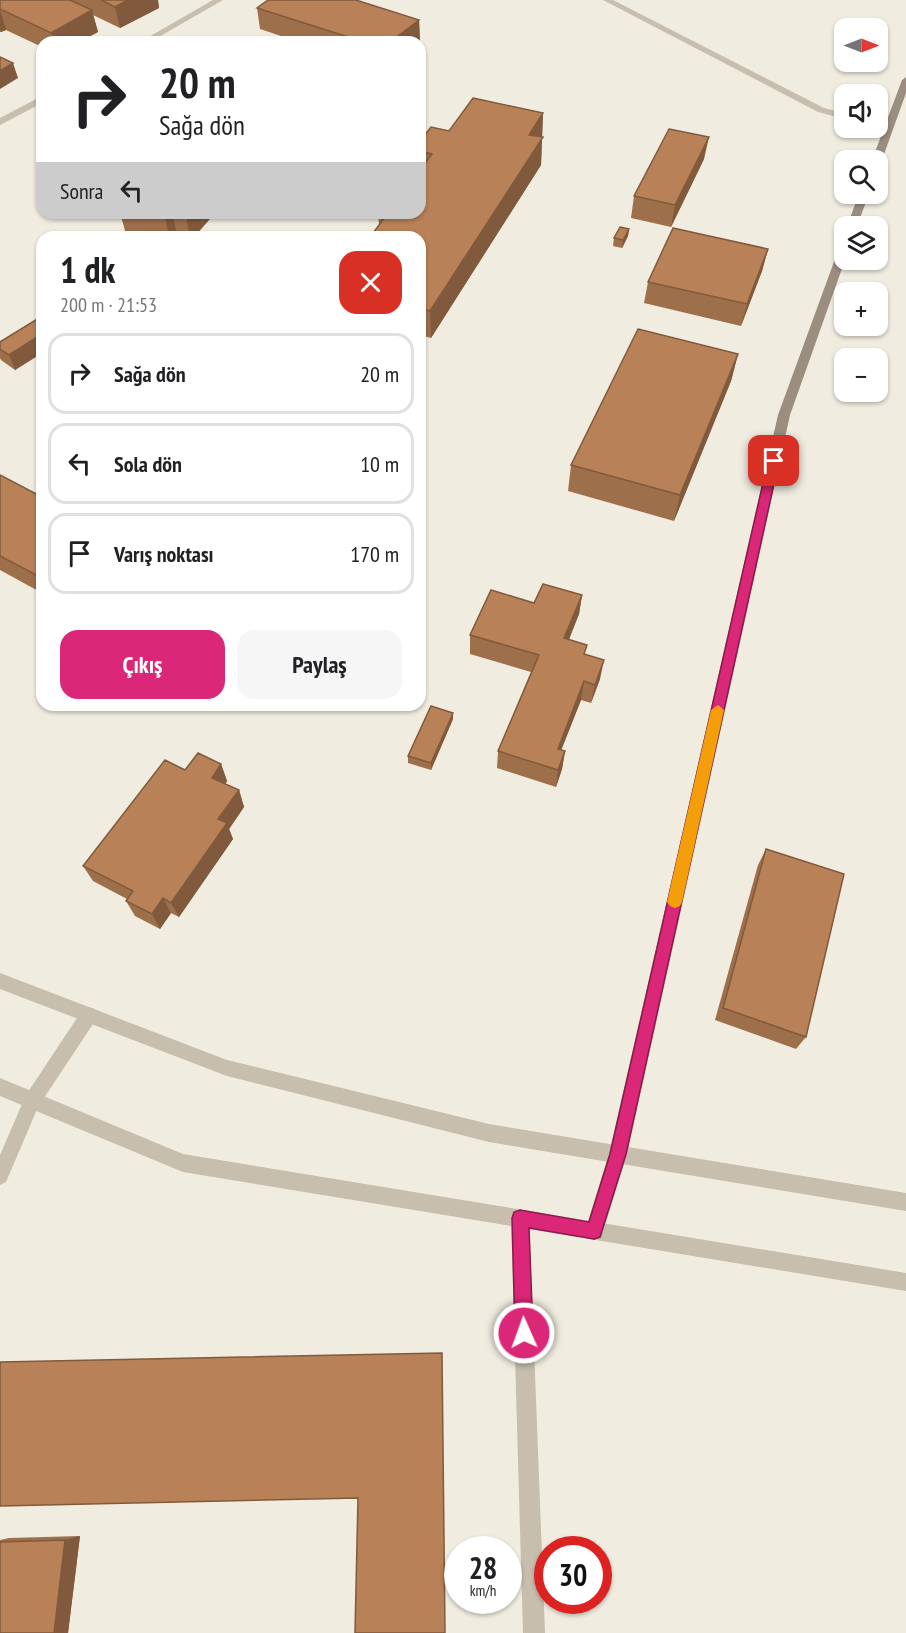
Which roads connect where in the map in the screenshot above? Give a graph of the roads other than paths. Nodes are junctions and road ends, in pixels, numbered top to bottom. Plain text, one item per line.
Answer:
1 (219, 0) edge
2 (607, 0) edge
3 (155, 36) edge
4 (906, 80) edge
5 (36, 102) edge
6 (834, 113) edge
7 (0, 122) edge
8 (888, 129) edge
9 (836, 270) edge
10 (0, 981) edge
11 (89, 1015) junction
12 (0, 1087) edge
13 (32, 1101) junction
14 (618, 1154) junction
15 (0, 1176) edge
16 (906, 1202) edge
17 (520, 1218) junction
18 (594, 1231) junction
19 (906, 1282) edge
20 (534, 1633) edge

1 - 3 street
2 - 6 street
4 - 8 main road
5 - 7 street
9 - 14 main road
10 - 11 street
11 - 13 street
11 - 14 street
12 - 13 street
13 - 15 street
13 - 17 street
14 - 16 street
14 - 18 main road
17 - 18 street
17 - 20 street
18 - 19 street

